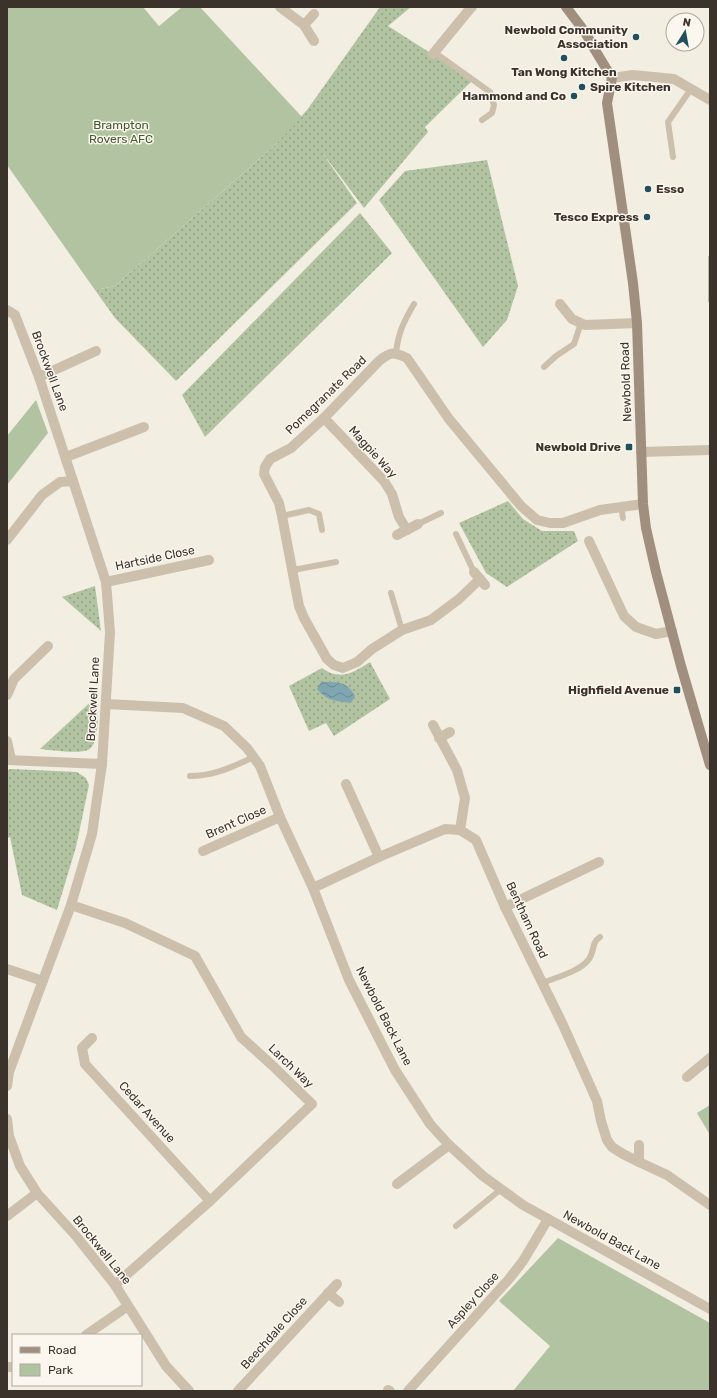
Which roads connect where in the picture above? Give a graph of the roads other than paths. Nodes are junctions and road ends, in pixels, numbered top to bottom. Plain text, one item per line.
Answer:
1 (280, 7) edge
2 (472, 7) edge
3 (566, 7) edge
4 (314, 14) dead end
5 (304, 25) junction
6 (314, 41) dead end
7 (433, 53) joint
8 (612, 78) junction
9 (691, 89) junction
10 (710, 100) edge
11 (482, 120) dead end
12 (674, 157) dead end
13 (414, 304) dead end
14 (560, 304) dead end
15 (11, 312) edge
16 (581, 323) junction
17 (637, 323) junction
18 (96, 351) dead end
19 (396, 353) junction
20 (544, 367) dead end
21 (39, 377) junction
22 (324, 418) junction
23 (144, 427) dead end
24 (710, 450) edge
25 (641, 452) junction
26 (66, 457) junction
27 (73, 481) junction
28 (643, 504) junction
29 (621, 506) junction
30 (441, 513) dead end
31 (282, 516) junction
32 (623, 518) dead end
33 (418, 524) joint
34 (322, 530) dead end
35 (407, 530) junction
36 (456, 534) dead end
37 (397, 535) dead end
38 (7, 540) edge
39 (589, 541) dead end
40 (209, 560) dead end
41 (336, 562) dead end
42 (293, 570) junction
43 (480, 579) joint
44 (106, 582) junction
45 (391, 593) dead end
46 (402, 630) junction
47 (672, 631) junction
48 (48, 646) dead end
49 (7, 695) edge
50 (106, 704) junction
51 (433, 725) dead end
52 (450, 732) dead end
53 (439, 738) junction
54 (7, 741) edge
55 (254, 757) junction
56 (9, 760) edge
57 (102, 764) junction
58 (710, 765) edge
59 (190, 776) dead end
60 (346, 784) dead end
61 (280, 817) junction
62 (460, 830) junction
63 (203, 851) dead end
64 (379, 857) junction
65 (599, 862) dead end
66 (313, 888) junction
67 (71, 905) junction
68 (505, 907) junction
69 (600, 937) dead end
70 (7, 969) edge
71 (43, 981) junction
72 (542, 983) junction
73 (92, 1038) dead end
74 (710, 1058) edge
75 (687, 1077) dead end
76 (7, 1086) edge
77 (7, 1119) edge
78 (448, 1145) junction
79 (639, 1145) dead end
80 (639, 1162) junction
81 (398, 1184) dead end
82 (500, 1190) junction
83 (37, 1193) junction
84 (210, 1201) junction
85 (710, 1204) edge
86 (7, 1216) edge
87 (548, 1220) junction
88 (456, 1226) dead end
89 (337, 1284) dead end
90 (115, 1285) junction
91 (328, 1293) junction
92 (339, 1302) dead end
93 (128, 1306) junction
94 (710, 1309) edge
95 (87, 1334) edge
96 (189, 1391) edge
97 (238, 1391) edge
98 (408, 1391) edge

1 - 5 street
2 - 7 street
3 - 8 main road
4 - 5 street
5 - 6 street
7 - 11 lane
8 - 9 street
8 - 17 main road, Newbold Road
9 - 10 street
9 - 12 lane
13 - 19 lane
14 - 16 street
15 - 21 street, Brockwell Lane
16 - 17 street
16 - 20 lane
17 - 25 main road, Newbold Road
18 - 21 street
19 - 22 street, Pomegranate Road
19 - 29 street
21 - 26 street, Brockwell Lane
22 - 31 street, Pomegranate Road
22 - 35 street, Magpie Way
23 - 26 street
24 - 25 street
25 - 28 main road, Newbold Road
26 - 27 street, Brockwell Lane
27 - 38 street
27 - 44 street, Brockwell Lane
28 - 29 street
28 - 47 main road, Newbold Road
29 - 32 lane
30 - 33 lane
31 - 34 lane
31 - 42 street, Pomegranate Road
33 - 35 street
35 - 37 street
36 - 43 lane
39 - 47 street
40 - 44 street, Hartside Close
41 - 42 lane
42 - 46 street, Pomegranate Road
43 - 46 street, Pomegranate Road
44 - 50 street, Brockwell Lane
45 - 46 lane
47 - 58 main road, Newbold Road
48 - 49 street
50 - 55 street, Newbold Back Lane
50 - 57 street, Brockwell Lane
51 - 53 street
52 - 53 street
53 - 62 street
54 - 56 street
55 - 59 lane
55 - 61 street, Newbold Back Lane
56 - 57 street
57 - 67 street, Brockwell Lane
60 - 64 street
61 - 63 street, Brent Close
61 - 66 street, Newbold Back Lane
62 - 64 street
62 - 68 street, Bentham Road
64 - 66 street
65 - 68 street
66 - 78 street, Newbold Back Lane
67 - 71 street, Brockwell Lane
67 - 84 street, Larch Way
68 - 72 street, Bentham Road
69 - 72 lane
70 - 71 street
71 - 76 street, Brockwell Lane
72 - 80 street, Bentham Road
73 - 84 street, Cedar Avenue
74 - 75 street
77 - 83 street, Brockwell Lane
78 - 81 street
78 - 82 street, Newbold Back Lane
79 - 80 street
80 - 85 street, Bentham Road
82 - 87 street, Newbold Back Lane
82 - 88 lane
83 - 86 street
83 - 90 street, Brockwell Lane
84 - 90 street, Larch Way
87 - 94 street, Newbold Back Lane
87 - 98 street, Aspley Close
89 - 91 street, Beechdale Close
90 - 93 street, Brockwell Lane
91 - 92 street
91 - 97 street, Beechdale Close
93 - 95 street
93 - 96 street, Brockwell Lane

